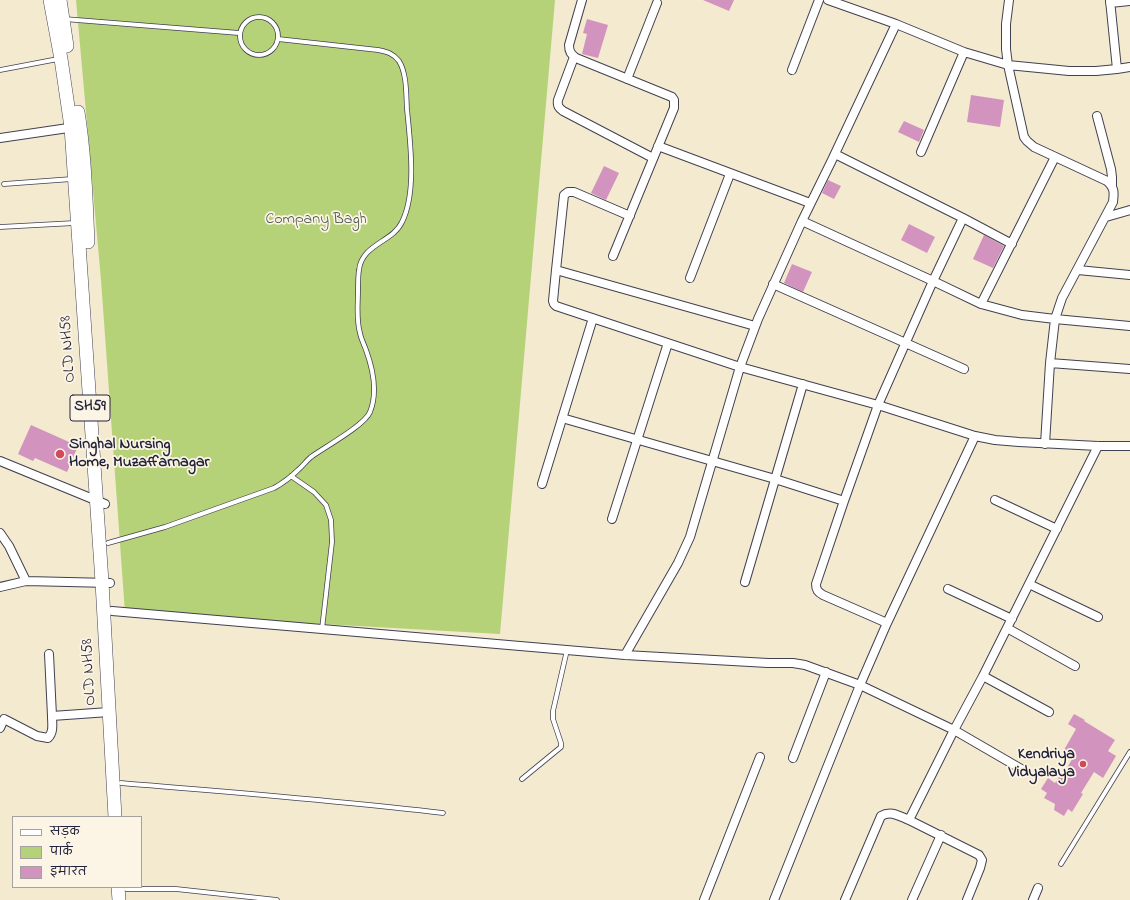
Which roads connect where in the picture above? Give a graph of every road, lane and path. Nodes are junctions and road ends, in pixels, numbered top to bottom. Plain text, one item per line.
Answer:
1 (50, 0) edge
2 (60, 0) edge
3 (582, 0) edge
4 (819, 0) edge
5 (828, 0) edge
6 (1010, 0) edge
7 (1110, 1) edge
8 (1130, 1) edge
9 (657, 3) dead end
10 (63, 19) junction
11 (896, 24) junction
12 (239, 33) junction
13 (278, 39) junction
14 (964, 52) junction
15 (574, 56) junction
16 (1008, 64) junction
17 (65, 66) junction
18 (1130, 67) edge
19 (1117, 69) junction
20 (0, 70) edge
21 (792, 70) dead end
22 (628, 79) junction
23 (1097, 116) dead end
24 (76, 127) junction
25 (0, 138) edge
26 (658, 146) junction
27 (921, 152) dead end
28 (835, 154) junction
29 (1055, 157) junction
30 (653, 158) junction
31 (730, 174) junction
32 (75, 179) junction
33 (4, 184) dead end
34 (1112, 186) junction
35 (810, 203) junction
36 (1130, 210) edge
37 (630, 216) junction
38 (1106, 217) junction
39 (963, 218) junction
40 (802, 221) junction
41 (78, 222) junction
42 (0, 227) edge
43 (1012, 244) junction
44 (613, 256) dead end
45 (556, 270) junction
46 (1078, 270) junction
47 (1130, 275) edge
48 (690, 278) dead end
49 (933, 281) junction
50 (772, 284) junction
51 (981, 304) junction
52 (593, 318) junction
53 (1055, 319) junction
54 (755, 326) junction
55 (1130, 326) edge
56 (668, 343) junction
57 (905, 343) junction
58 (1050, 362) junction
59 (740, 366) junction
60 (964, 369) dead end
61 (1130, 369) edge
62 (803, 384) junction
63 (878, 405) junction
64 (562, 418) junction
65 (975, 436) junction
66 (637, 439) junction
67 (1045, 444) junction
68 (1098, 446) junction
69 (1130, 446) edge
70 (0, 461) edge
71 (712, 461) junction
72 (291, 476) junction
73 (775, 478) junction
74 (542, 484) dead end
75 (995, 500) dead end
76 (844, 501) junction
77 (101, 502) junction
78 (612, 519) dead end
79 (1057, 529) junction
80 (0, 533) edge
81 (108, 543) junction
82 (26, 582) junction
83 (745, 582) dead end
84 (106, 583) junction
85 (1030, 584) junction
86 (0, 587) edge
87 (948, 589) dead end
88 (112, 612) junction
89 (1098, 617) dead end
90 (1012, 619) junction
91 (887, 623) junction
92 (1007, 628) junction
93 (322, 629) junction
94 (567, 650) junction
95 (49, 654) dead end
96 (625, 655) junction
97 (1075, 666) dead end
98 (826, 672) junction
99 (983, 676) junction
100 (860, 685) junction
101 (111, 704) junction
102 (1049, 712) dead end
103 (52, 716) junction
104 (2, 718) edge
105 (0, 728) edge
106 (954, 730) junction
107 (1130, 752) edge
108 (760, 757) dead end
109 (793, 758) dead end
110 (1023, 770) dead end
111 (522, 779) dead end
112 (121, 783) junction
113 (443, 814) dead end
114 (114, 816) edge
115 (122, 816) edge
116 (909, 820) junction
117 (941, 836) junction
118 (1061, 864) dead end
119 (1038, 888) dead end
120 (123, 893) edge
121 (277, 900) edge
122 (704, 900) edge
123 (774, 900) edge
124 (844, 900) edge
125 (912, 900) edge
126 (967, 900) edge
127 (1033, 900) edge

1 - 17 main road, OLD NH58 / SH59
2 - 10 main road, OLD NH58 / SH59
3 - 15 street
4 - 21 street
5 - 11 street
6 - 16 street
7 - 8 street
7 - 19 street
9 - 22 street
10 - 12 lane
10 - 17 main road, OLD NH58 / SH59
11 - 14 street
11 - 28 street
12 - 13 lane
12 - 13 lane
13 - 72 lane
14 - 16 street
14 - 27 street
15 - 22 street
15 - 30 street
16 - 19 street
16 - 29 street
17 - 20 lane
17 - 24 main road, OLD NH58 / SH59
18 - 19 street
22 - 26 street
23 - 34 street
24 - 25 street
24 - 32 main road, OLD NH58 / SH59
24 - 77 main road, OLD NH58 / SH59
26 - 30 street
26 - 31 street
28 - 35 street
28 - 39 street
29 - 34 street
29 - 43 street
30 - 37 street
31 - 35 street
31 - 48 street
32 - 33 lane
32 - 41 main road, OLD NH58 / SH59
34 - 38 street
35 - 40 street
36 - 38 street
37 - 44 street
37 - 45 street
38 - 46 street
39 - 43 street
39 - 49 street
40 - 49 street
40 - 50 street
41 - 42 lane
41 - 77 main road, OLD NH58 / SH59
43 - 51 street
45 - 52 street
45 - 54 street
46 - 47 street
46 - 53 street
49 - 51 street
49 - 57 street
50 - 54 street
50 - 57 street
51 - 53 street
52 - 56 street
52 - 64 street
53 - 55 street
53 - 58 street
54 - 59 street
56 - 59 street
56 - 66 street
57 - 60 street
57 - 63 street
58 - 61 street
58 - 67 street
59 - 62 street
59 - 71 street
62 - 63 street
62 - 73 street
63 - 65 street
63 - 76 street
64 - 66 street
64 - 74 street
65 - 67 street
65 - 91 street
66 - 71 street
66 - 78 street
67 - 68 street
68 - 69 street
68 - 79 street
70 - 77 street
71 - 73 street
71 - 96 street
72 - 81 lane
72 - 93 lane
73 - 76 street
73 - 83 street
75 - 79 street
76 - 91 street
77 - 81 main road, OLD NH58 / SH59
77 - 84 main road, OLD NH58 / SH59
79 - 85 street
80 - 82 street
81 - 84 main road, OLD NH58 / SH59
82 - 84 street
82 - 86 street
84 - 88 main road, OLD NH58 / SH59
84 - 101 main road, OLD NH58 / SH59
85 - 89 street
85 - 90 street
87 - 90 street
88 - 93 street
88 - 101 main road, OLD NH58 / SH59
90 - 92 street
91 - 100 street
92 - 97 street
92 - 99 street
93 - 94 street
94 - 96 street
94 - 111 lane
95 - 103 street
96 - 98 street
98 - 100 street
98 - 109 street
99 - 102 street
99 - 106 street
100 - 106 street
100 - 123 street
101 - 103 street
101 - 112 main road, OLD NH58 / SH59
101 - 114 main road, OLD NH58 / SH59
103 - 104 street
104 - 105 street
106 - 110 street
106 - 116 street
107 - 118 lane
108 - 122 street
112 - 113 lane
112 - 115 main road, OLD NH58 / SH59
116 - 117 street
116 - 124 street
117 - 125 street
117 - 126 street
119 - 127 street
120 - 121 lane

